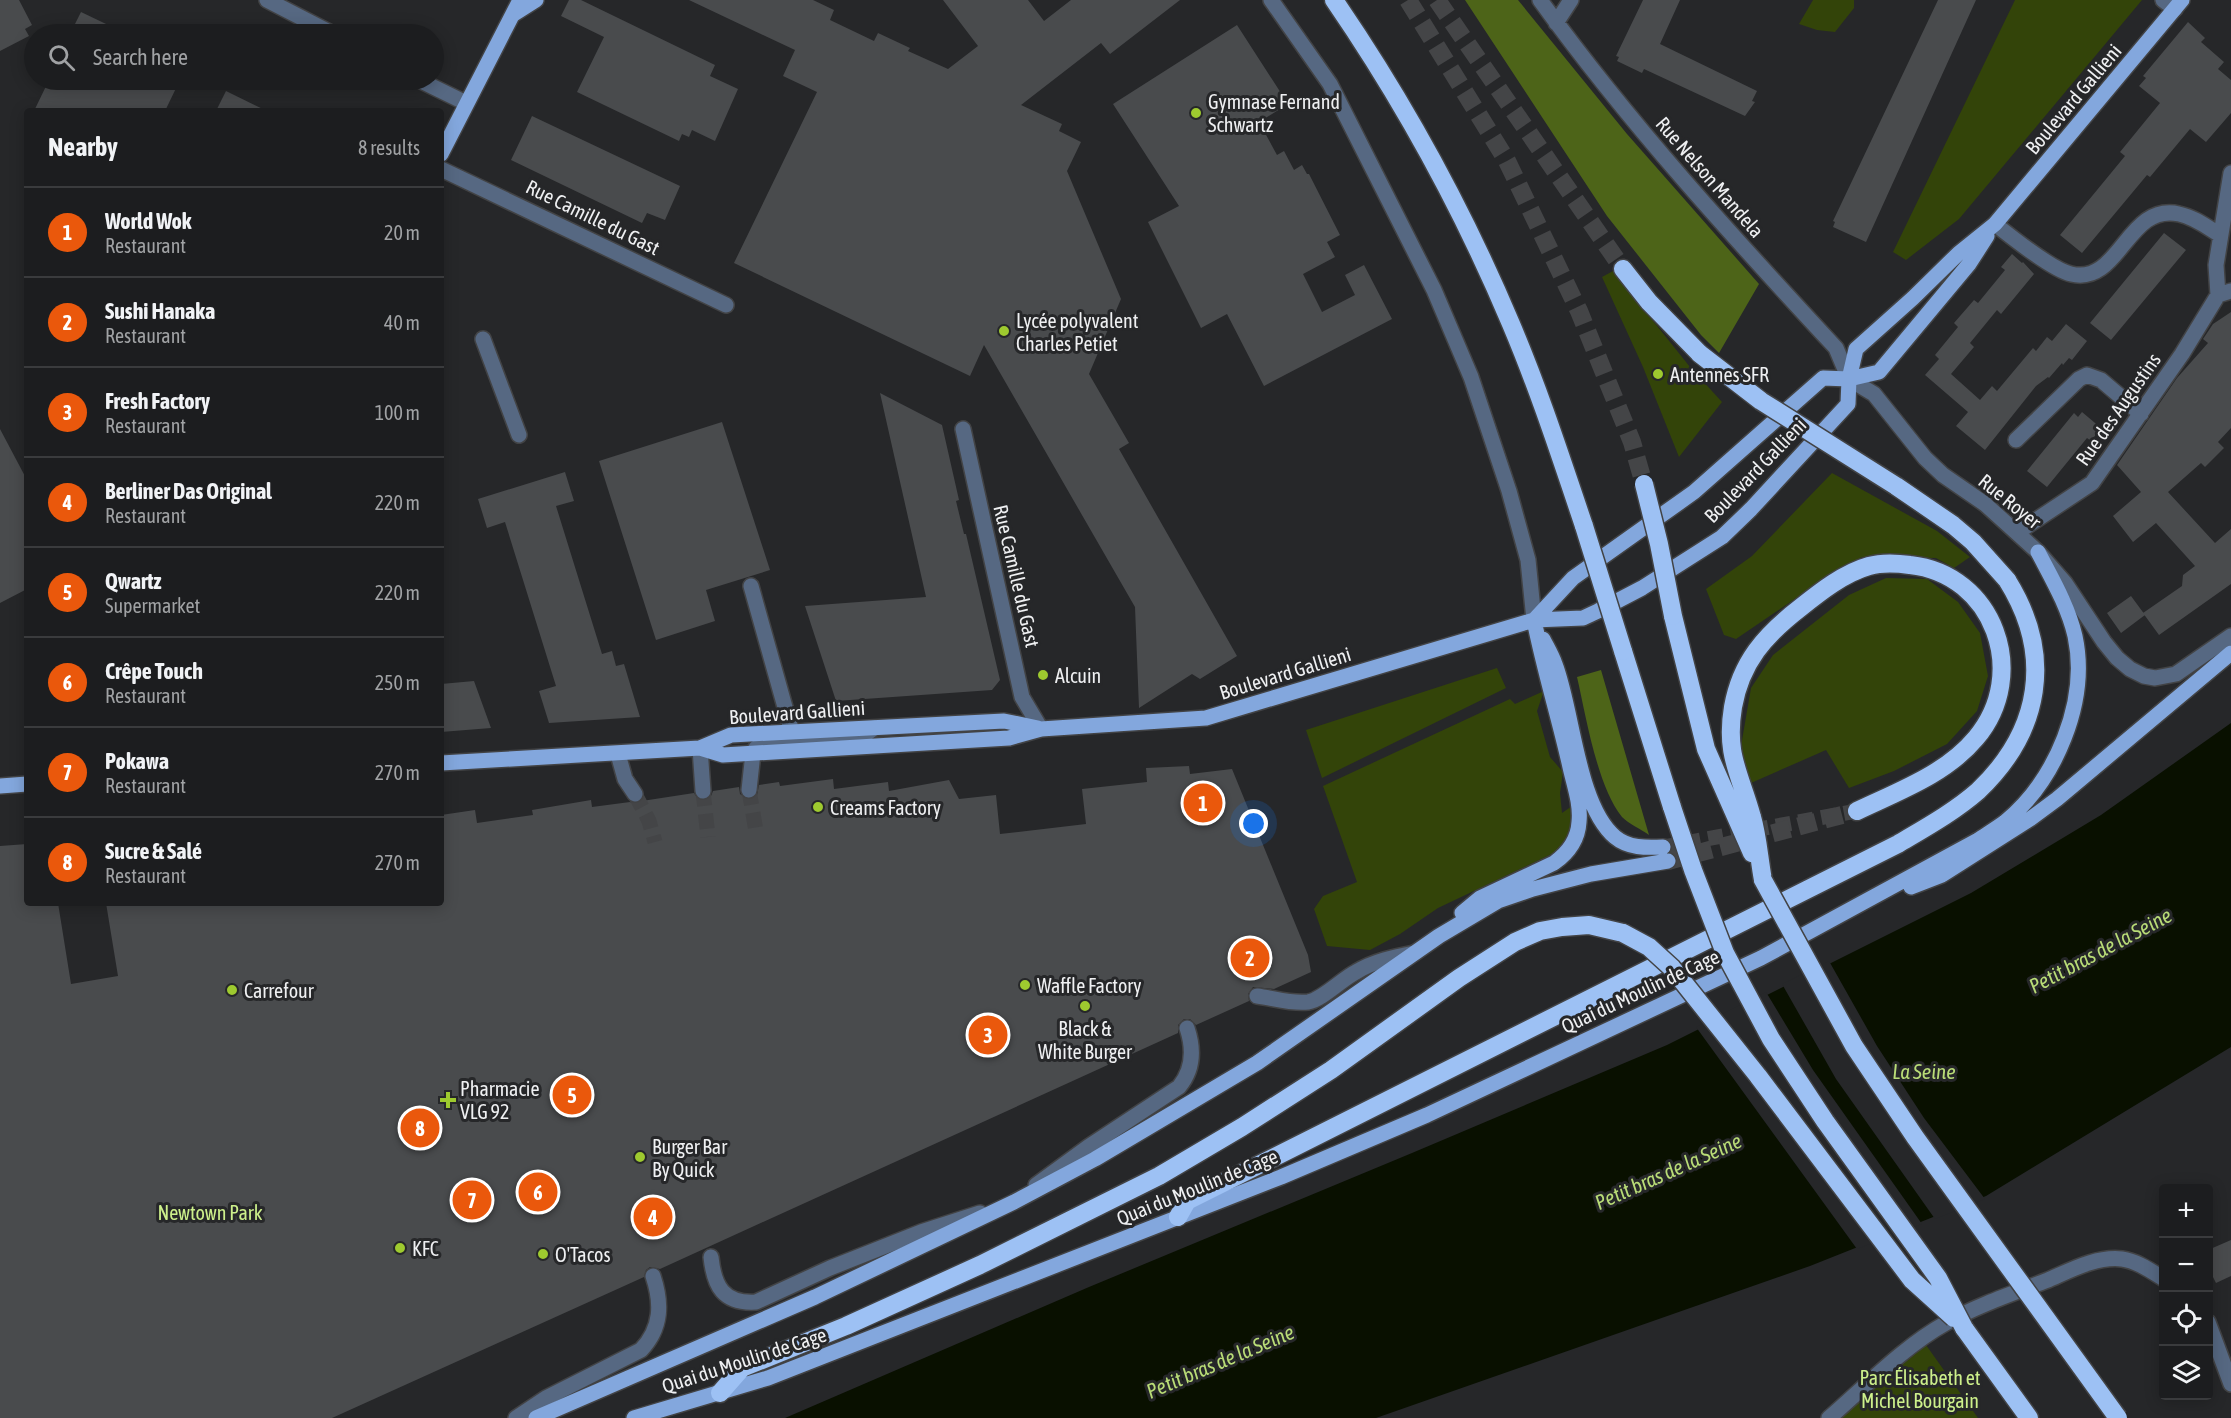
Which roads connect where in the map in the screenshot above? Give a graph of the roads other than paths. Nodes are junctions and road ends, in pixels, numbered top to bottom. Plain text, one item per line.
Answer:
1 (267, 0) edge
2 (513, 0) edge
3 (520, 0) edge
4 (536, 0) edge
5 (1271, 0) edge
6 (1334, 0) edge
7 (1540, 0) edge
8 (1570, 0) edge
9 (2174, 3) edge
10 (512, 16) junction
11 (1556, 23) junction
12 (314, 24) edge
13 (439, 90) edge
14 (466, 104) junction
15 (444, 148) edge
16 (444, 170) edge
17 (2231, 172) edge
18 (1995, 224) junction
19 (2220, 235) junction
20 (1623, 269) tunnel mouth
21 (2224, 293) edge
22 (726, 304) dead end
23 (483, 339) dead end
24 (1849, 379) junction
25 (2141, 414) junction
26 (963, 429) dead end
27 (519, 435) dead end
28 (2016, 440) dead end
29 (1644, 483) tunnel mouth
30 (2018, 532) junction
31 (2038, 552) junction
32 (751, 586) dead end
33 (1534, 620) junction
34 (2231, 636) edge
35 (2231, 653) edge
36 (874, 728) junction
37 (1041, 729) junction
38 (792, 732) junction
39 (700, 748) junction
40 (753, 753) junction
41 (618, 754) junction
42 (444, 764) edge
43 (24, 784) edge
44 (0, 786) edge
45 (749, 790) tunnel mouth
46 (703, 791) tunnel mouth
47 (635, 794) tunnel mouth
48 (1857, 810) dead end
49 (1763, 880) junction
50 (1860, 905) junction
51 (1414, 953) junction
52 (1257, 996) dead end
53 (1187, 1028) dead end
54 (1014, 1202) junction
55 (1178, 1217) junction
56 (711, 1257) dead end
57 (653, 1276) dead end
58 (2159, 1276) edge
59 (1964, 1328) junction
60 (2213, 1335) edge
61 (2231, 1384) edge
62 (720, 1393) junction
63 (516, 1418) edge
64 (536, 1418) edge
65 (634, 1418) edge
66 (1829, 1418) edge
67 (2029, 1418) edge
68 (2118, 1418) edge

1 - 12 street
2 - 10 main road
3 - 10 main road
4 - 10 main road
5 - 33 street
6 - 59 highway, bridge
7 - 11 street, Rue Nelson Mandela
8 - 11 street
9 - 18 main road, Boulevard Gallieni
10 - 14 main road
11 - 24 street, Rue Nelson Mandela
13 - 14 street
14 - 15 main road
16 - 22 street, Rue Camille du Gast
17 - 19 street
18 - 19 street
18 - 24 main road, Boulevard Gallieni
18 - 24 main road, Boulevard Gallieni
19 - 21 street
20 - 55 highway, bridge
21 - 25 street, Rue des Augustins
23 - 27 street
24 - 30 street, Rue Royer
24 - 33 main road, Boulevard Gallieni
24 - 33 main road, Boulevard Gallieni
25 - 28 street
25 - 30 street, Rue des Augustins
26 - 37 street, Rue Camille du Gast
29 - 49 highway, bridge
30 - 31 street, Rue Royer
31 - 34 street, Rue Royer
31 - 50 main road
32 - 38 street
33 - 37 main road, Boulevard Gallieni
33 - 51 main road
33 - 51 main road
35 - 50 main road
36 - 37 main road, Boulevard Gallieni
36 - 38 main road, Boulevard Gallieni
36 - 40 street
37 - 40 main road, Boulevard Gallieni
38 - 39 main road, Boulevard Gallieni
39 - 40 main road, Boulevard Gallieni
39 - 41 main road, Boulevard Gallieni
39 - 46 street
40 - 45 street
41 - 42 main road, Boulevard Gallieni
41 - 47 street
43 - 44 main road
48 - 49 highway
49 - 68 highway, bridge
50 - 55 main road, Quai du Moulin de Cage
51 - 52 street
51 - 54 main road, Quai du Moulin de Cage
53 - 54 street
54 - 56 street
54 - 64 main road, Quai du Moulin de Cage
55 - 62 main road, Quai du Moulin de Cage
57 - 63 street
58 - 66 street
59 - 62 highway, bridge
59 - 67 highway
60 - 61 street
62 - 65 main road, Quai du Moulin de Cage

